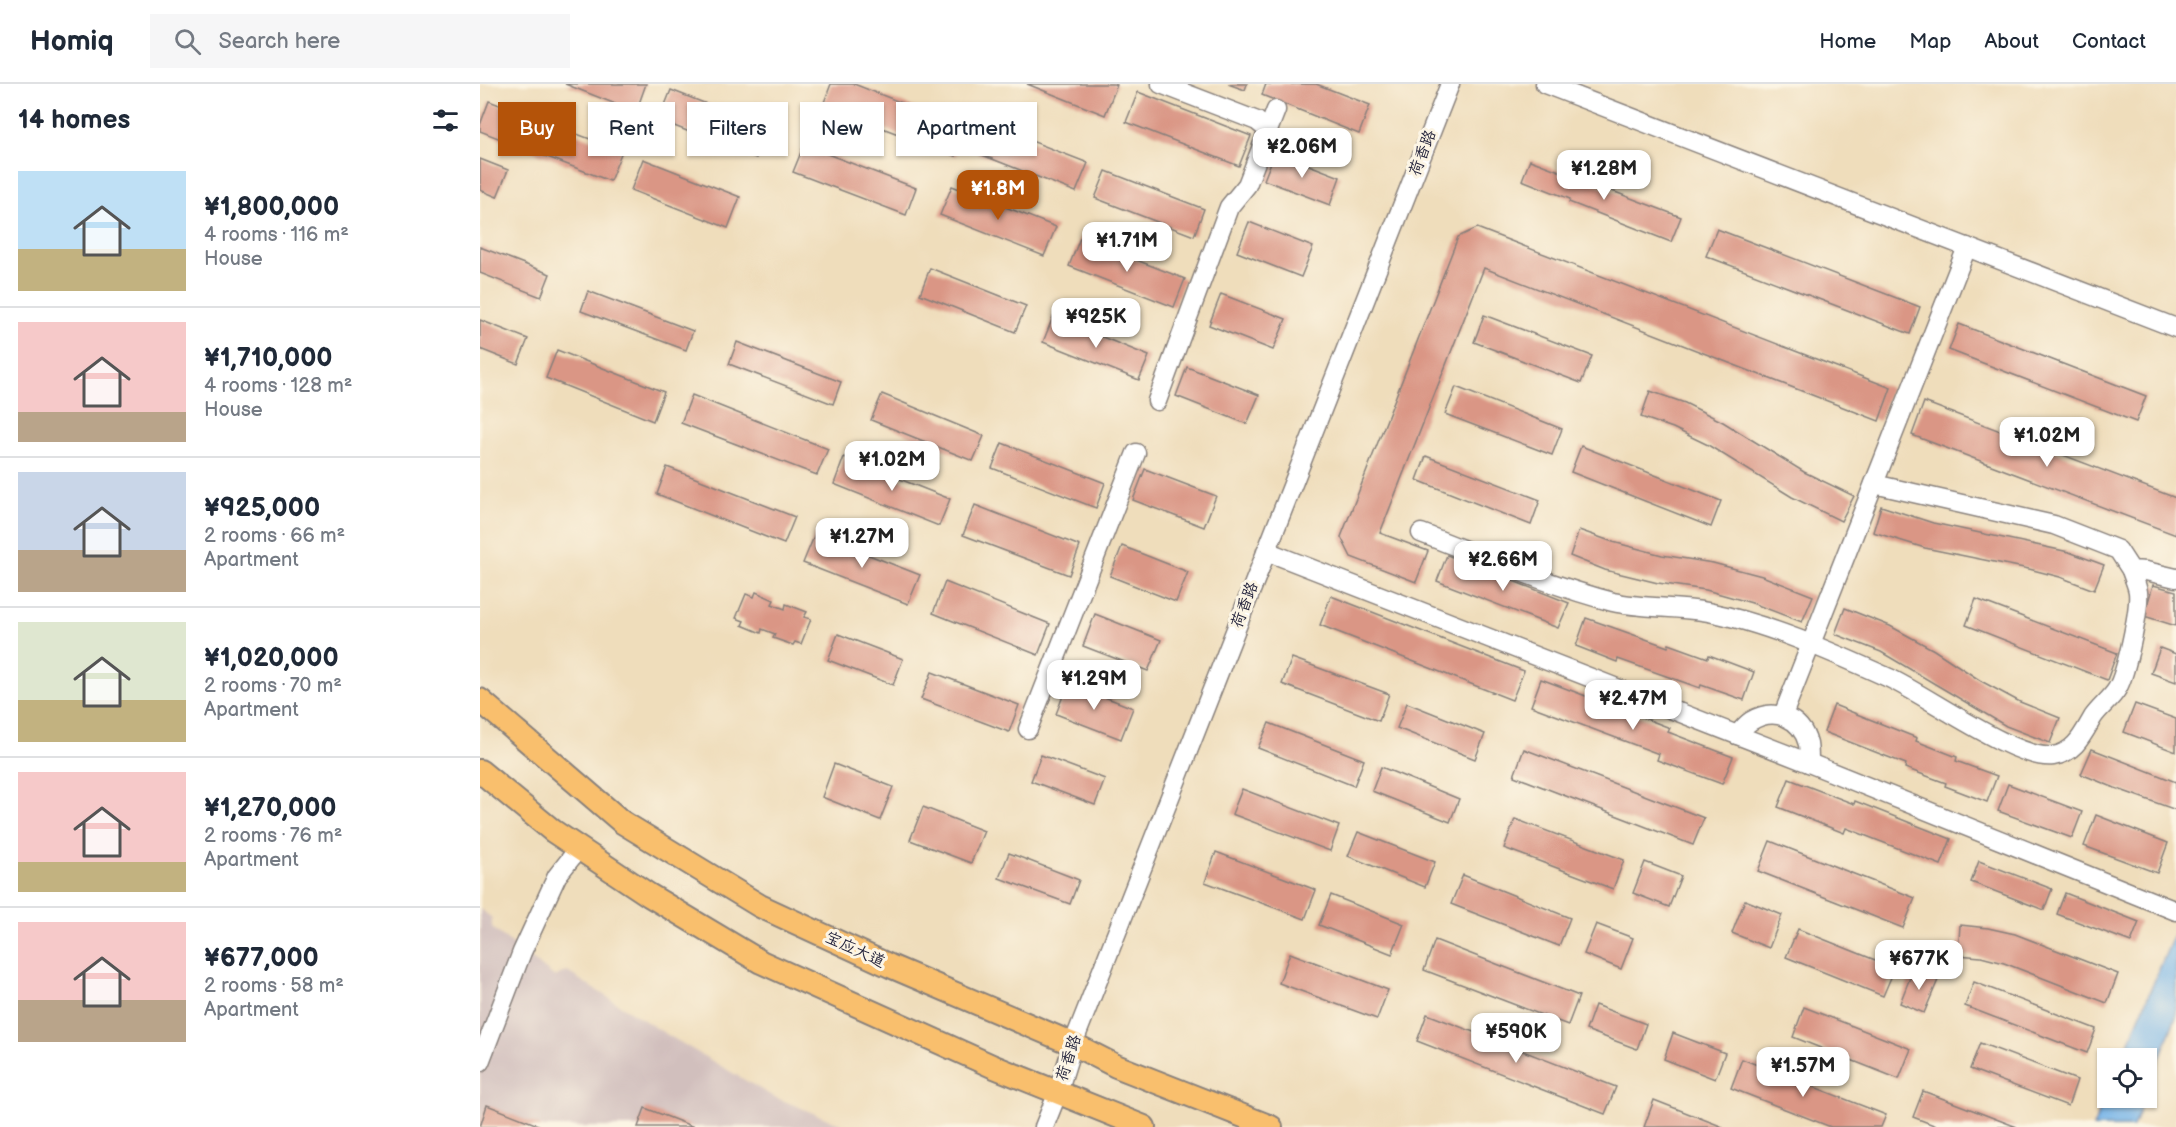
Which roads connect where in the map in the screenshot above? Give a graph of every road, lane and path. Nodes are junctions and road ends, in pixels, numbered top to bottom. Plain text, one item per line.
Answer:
1 (1161, 84) edge
2 (1450, 84) edge
3 (1545, 84) edge
4 (1276, 110) dead end
5 (1268, 130) junction
6 (1967, 247) junction
7 (2176, 328) edge
8 (1157, 400) dead end
9 (1136, 453) dead end
10 (1874, 484) junction
11 (1421, 533) dead end
12 (1266, 551) junction
13 (2131, 570) junction
14 (2176, 578) edge
15 (1811, 645) junction
16 (480, 700) edge
17 (1783, 715) junction
18 (1028, 729) dead end
19 (1737, 735) junction
20 (1809, 763) junction
21 (480, 771) edge
22 (579, 849) junction
23 (2176, 911) edge
24 (1072, 1044) junction
25 (480, 1062) edge
26 (1058, 1092) junction
27 (1044, 1127) edge
28 (1144, 1127) edge
29 (1271, 1127) edge

1 - 5 street
2 - 12 street, 荷香路
3 - 6 street
4 - 5 street
5 - 8 street
6 - 7 street
6 - 10 street
9 - 18 street
10 - 13 street
10 - 15 street
11 - 15 street
12 - 19 street
12 - 24 street, 荷香路
13 - 14 street
13 - 15 street
15 - 17 street
16 - 24 main road, 宝应大道
17 - 19 street
17 - 20 street
19 - 20 street
20 - 23 street
21 - 22 main road
22 - 25 street
22 - 26 main road
24 - 26 street, 荷香路
24 - 29 main road, 宝应大道
26 - 27 street, 荷香路
26 - 28 main road

